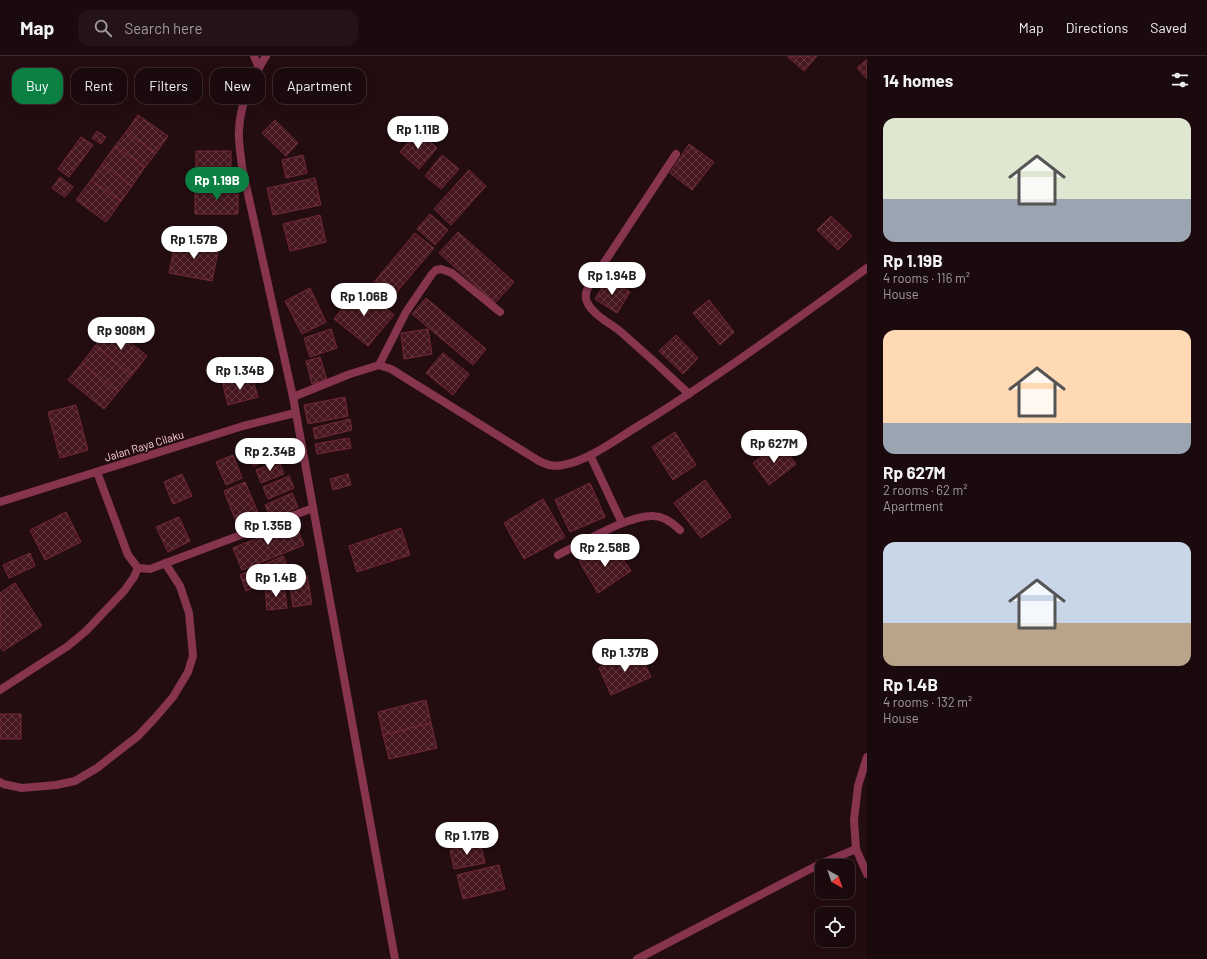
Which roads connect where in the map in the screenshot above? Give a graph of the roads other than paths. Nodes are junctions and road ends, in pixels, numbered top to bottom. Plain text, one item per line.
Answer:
1 (254, 56) edge
2 (266, 56) edge
3 (259, 68) joint
4 (243, 104) edge
5 (676, 154) dead end
6 (867, 268) edge
7 (500, 312) dead end
8 (379, 365) junction
9 (690, 394) junction
10 (293, 397) junction
11 (295, 413) junction
12 (590, 455) junction
13 (97, 472) junction
14 (0, 502) edge
15 (312, 508) junction
16 (622, 523) junction
17 (680, 530) dead end
18 (558, 555) dead end
19 (166, 563) junction
20 (138, 568) junction
21 (0, 690) edge
22 (867, 757) edge
23 (0, 782) edge
24 (856, 849) junction
25 (867, 874) edge
26 (395, 959) edge
27 (637, 959) edge

1 - 3 street
2 - 3 street
4 - 10 street
5 - 9 street
6 - 9 street
7 - 8 street
8 - 10 street
8 - 12 street
9 - 12 street
10 - 11 street
11 - 13 street, Jalan Raya Cilaku
11 - 15 street
12 - 16 street
13 - 14 street, Jalan Raya Cilaku
13 - 20 street
15 - 19 street
15 - 26 street
16 - 17 street
16 - 18 street
19 - 20 street
19 - 23 street
20 - 21 street
22 - 24 street
24 - 25 street
24 - 27 street

